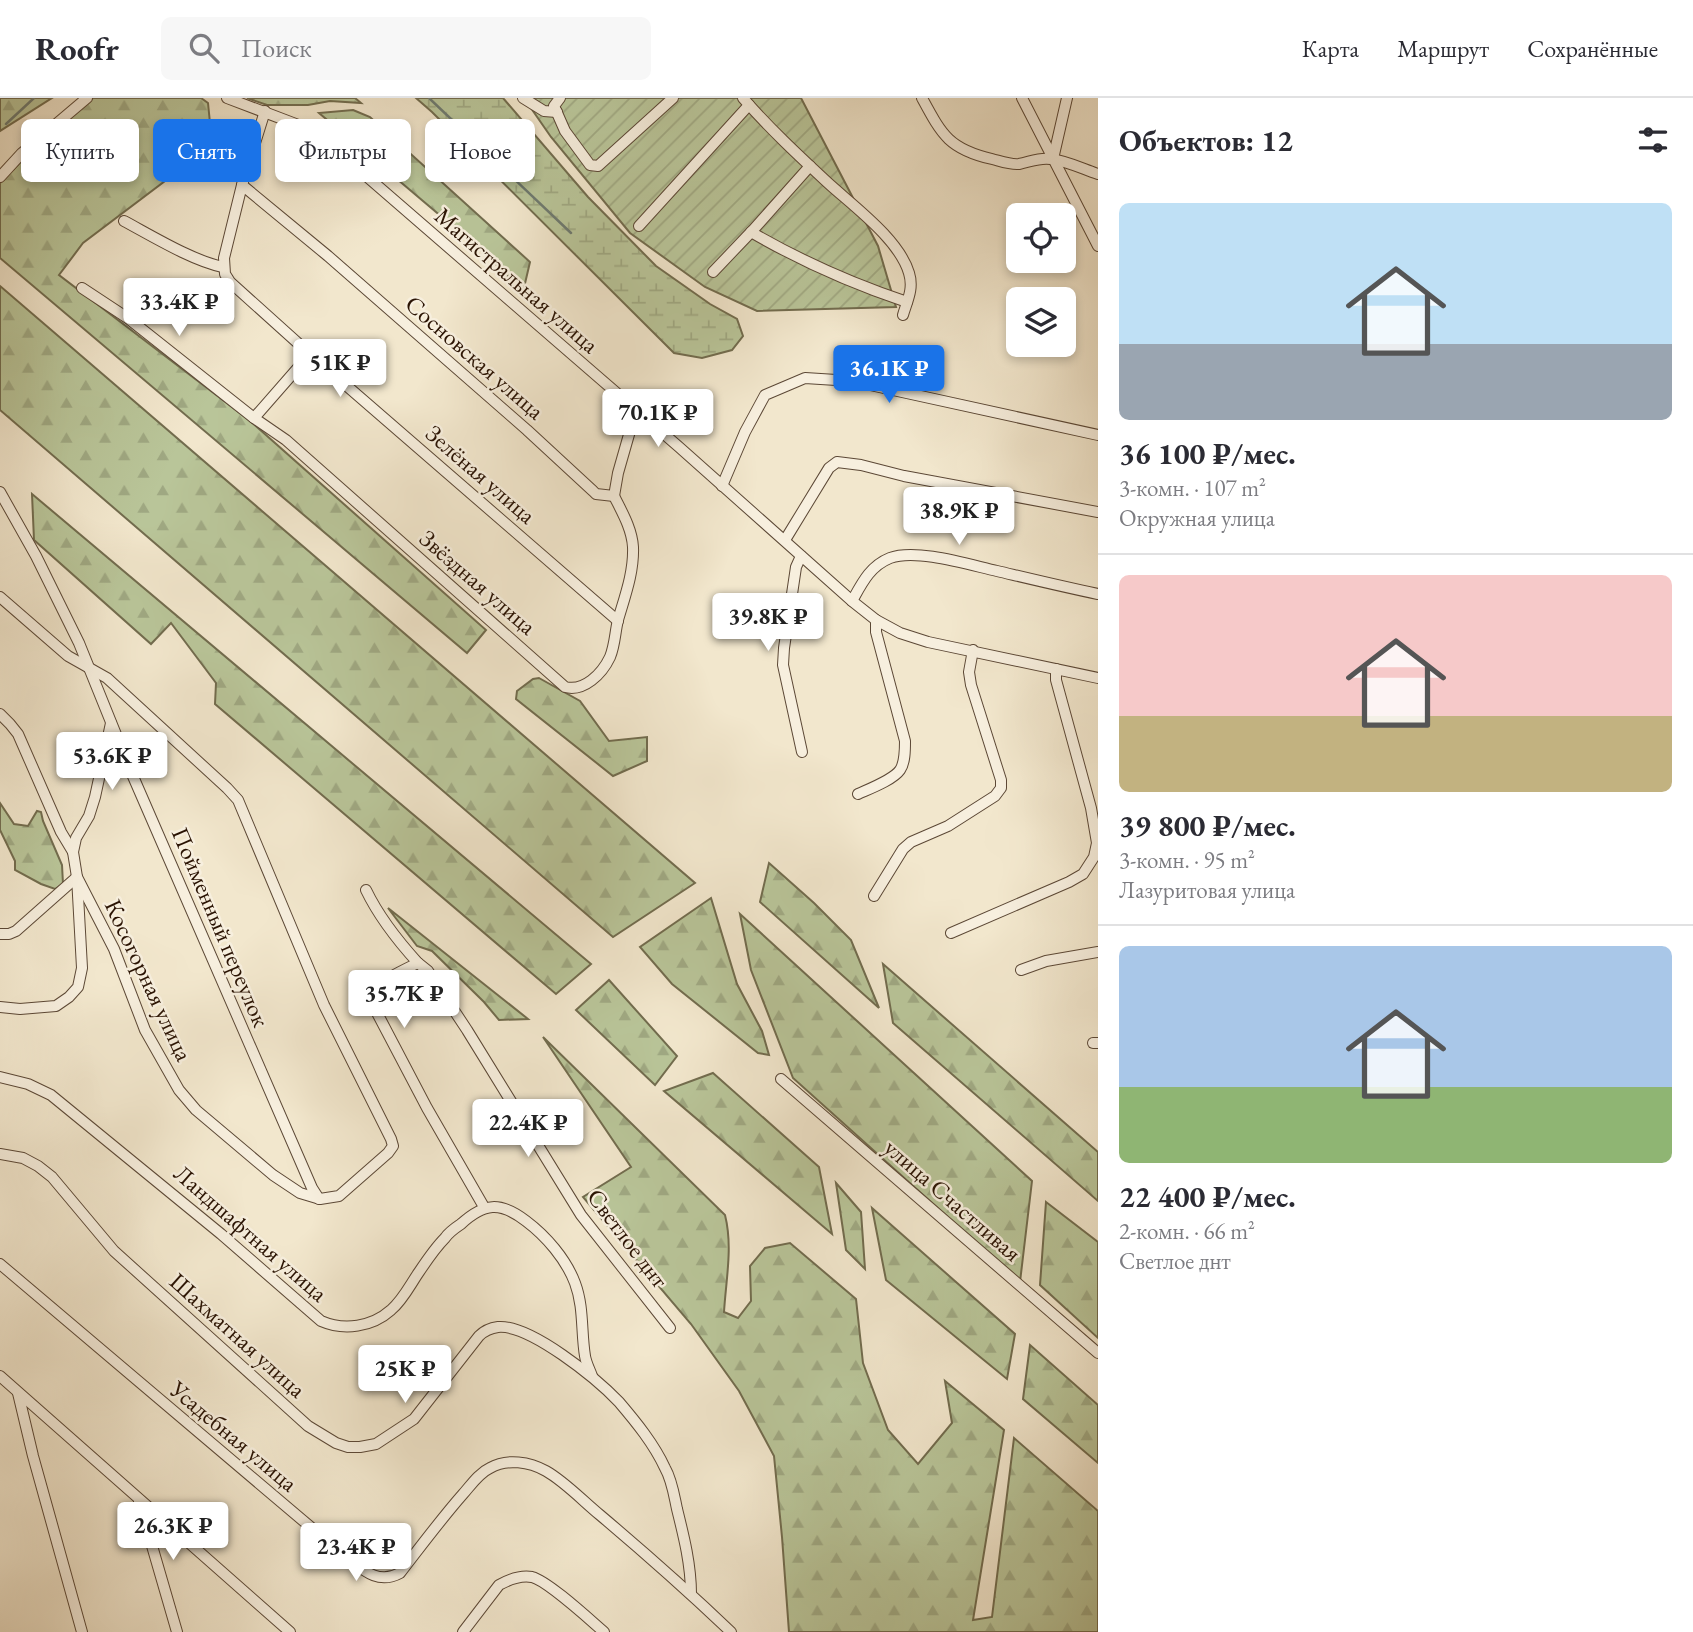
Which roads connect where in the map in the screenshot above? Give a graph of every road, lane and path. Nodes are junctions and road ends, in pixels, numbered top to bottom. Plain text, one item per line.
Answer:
1 (87, 98) edge
2 (227, 98) edge
3 (523, 98) edge
4 (560, 98) edge
5 (673, 98) edge
6 (922, 98) edge
7 (1022, 98) edge
8 (1067, 98) edge
9 (746, 102) edge
10 (265, 111) junction
11 (557, 112) junction
12 (1053, 159) junction
13 (810, 166) junction
14 (1098, 174) edge
15 (0, 177) edge
16 (242, 185) junction
17 (124, 221) dead end
18 (639, 226) dead end
19 (751, 232) junction
20 (1098, 246) edge
21 (223, 267) junction
22 (713, 272) dead end
23 (82, 288) dead end
24 (907, 302) junction
25 (903, 315) dead end
26 (310, 354) junction
27 (636, 410) junction
28 (254, 418) junction
29 (1098, 435) edge
30 (722, 486) junction
31 (0, 492) edge
32 (614, 496) junction
33 (1098, 512) edge
34 (786, 540) junction
35 (801, 556) junction
36 (1098, 594) edge
37 (0, 597) edge
38 (852, 601) junction
39 (876, 620) junction
40 (618, 621) junction
41 (973, 650) junction
42 (89, 669) junction
43 (1056, 669) junction
44 (1098, 678) edge
45 (0, 714) edge
46 (111, 723) junction
47 (802, 752) dead end
48 (858, 794) dead end
49 (73, 852) junction
50 (77, 877) junction
51 (366, 890) dead end
52 (874, 896) dead end
53 (951, 933) dead end
54 (0, 934) edge
55 (1098, 952) edge
56 (418, 962) junction
57 (1021, 970) dead end
58 (0, 1007) edge
59 (0, 1077) edge
60 (781, 1079) dead end
61 (5, 1154) edge
62 (320, 1199) junction
63 (484, 1207) junction
64 (0, 1264) edge
65 (670, 1328) dead end
66 (1098, 1353) edge
67 (0, 1376) edge
68 (593, 1377) junction
69 (18, 1393) junction
70 (139, 1500) junction
71 (691, 1594) junction
72 (82, 1632) edge
73 (177, 1632) edge
74 (290, 1632) edge
75 (463, 1632) edge
76 (604, 1632) edge
77 (731, 1632) edge

1 - 15 street
2 - 10 street, Магистральная улица
3 - 11 street
4 - 11 street
5 - 11 street
6 - 12 street
7 - 12 street
8 - 12 street
9 - 13 street
9 - 18 street
10 - 16 street
10 - 27 street, Магистральная улица
12 - 14 street
12 - 20 street
13 - 19 street
13 - 24 street
16 - 21 street
16 - 32 street, Сосновская улица
17 - 21 street
19 - 22 street
19 - 24 street
21 - 26 street, Зелёная улица
23 - 28 street
24 - 25 street
26 - 28 street
26 - 40 street, Зелёная улица
27 - 30 street, Магистральная улица
27 - 32 street
28 - 40 street, Звёздная улица
29 - 30 street
30 - 34 street, Магистральная улица
31 - 42 street, Пойменный переулок
32 - 40 street, Звёздная улица
33 - 34 street
34 - 35 street, Магистральная улица
35 - 38 street, Магистральная улица
35 - 47 street
36 - 38 street
37 - 42 street
38 - 39 street, Магистральная улица
39 - 41 street, Магистральная улица
39 - 48 street
41 - 43 street, Магистральная улица
41 - 52 street
42 - 46 street, Пойменный переулок
42 - 62 street
43 - 44 street, Магистральная улица
43 - 53 street
45 - 49 street
46 - 49 street
46 - 62 street, Пойменный переулок
49 - 50 street
50 - 54 street
50 - 58 street
50 - 62 street, Косогорная улица
51 - 56 street, Светлое днт
55 - 57 street
56 - 63 street
56 - 65 street, Светлое днт
59 - 63 street, Ландшафтная улица
60 - 66 street, улица Счастливая
61 - 68 street, Шахматная улица
63 - 68 street
64 - 71 street, Усадебная улица
67 - 69 street
68 - 71 street, Шахматная улица
69 - 70 street
69 - 72 street
70 - 73 street
70 - 74 street
71 - 77 street, Усадебная улица
75 - 76 street

